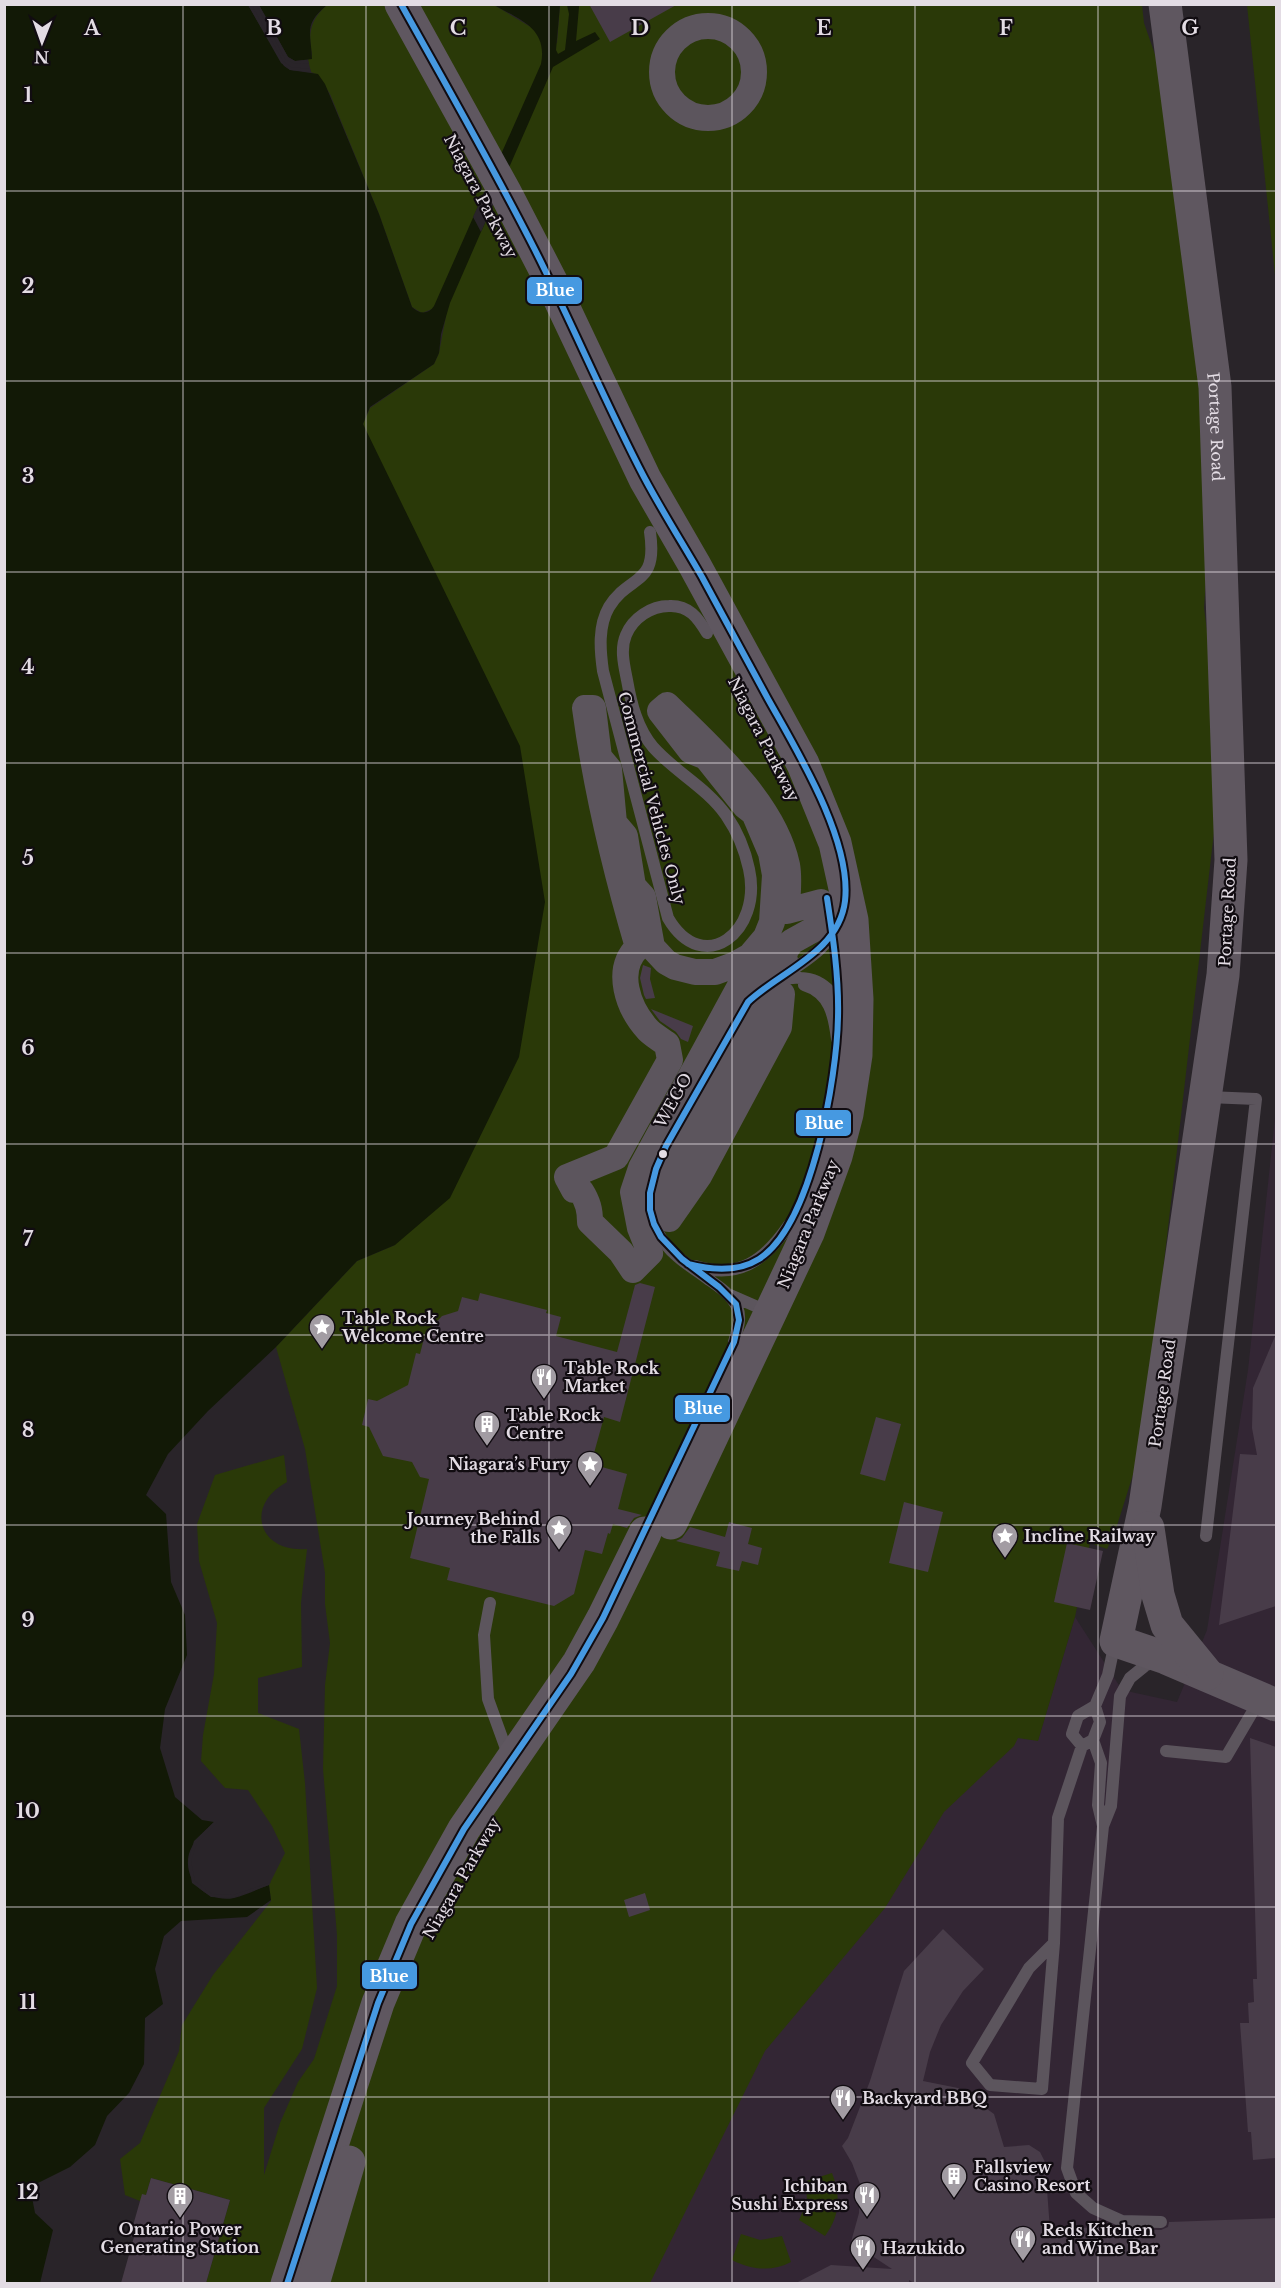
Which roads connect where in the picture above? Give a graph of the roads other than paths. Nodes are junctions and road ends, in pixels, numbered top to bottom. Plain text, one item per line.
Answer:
1 (376, 4) edge
2 (401, 4) edge
3 (1165, 4) edge
4 (493, 193) junction
5 (650, 532) junction
6 (707, 633) junction
7 (836, 890) junction
8 (833, 934) junction
9 (797, 967) junction
10 (772, 991) junction
11 (838, 1004) junction
12 (847, 1037) junction
13 (1205, 1097) junction
14 (567, 1177) joint
15 (789, 1225) junction
16 (688, 1264) junction
17 (750, 1303) junction
18 (1145, 1506) junction
19 (658, 1528) junction
20 (1206, 1536) dead end
21 (490, 1603) dead end
22 (1116, 1641) junction
23 (1166, 1658) junction
24 (1209, 1676) junction
25 (1268, 1701) edge
26 (1095, 1706) junction
27 (1093, 1740) junction
28 (1082, 1746) junction
29 (1166, 1751) dead end
30 (511, 1761) junction
31 (1103, 1826) junction
32 (1054, 1943) junction
33 (1161, 2222) dead end
34 (287, 2283) edge
35 (313, 2283) edge

1 - 4 main road, Niagara Parkway
2 - 4 main road, Niagara Parkway
3 - 13 main road, Portage Road
4 - 5 main road, Niagara Parkway
4 - 7 main road, Niagara Parkway
5 - 6 main road, Niagara Parkway
5 - 6 lane, Commercial Vehicles Only
6 - 7 main road, Niagara Parkway
7 - 8 main road, Niagara Parkway
7 - 9 lane
7 - 12 main road, Niagara Parkway
8 - 9 lane
8 - 11 main road, Niagara Parkway
9 - 10 lane
10 - 10 street
10 - 11 lane
10 - 12 lane
10 - 16 lane, WEGO
11 - 12 main road, Niagara Parkway
12 - 15 main road, Niagara Parkway
12 - 17 main road, Niagara Parkway
13 - 18 main road, Portage Road
13 - 20 lane
14 - 14 street
15 - 16 lane, WEGO
15 - 17 main road, Niagara Parkway
16 - 17 lane, WEGO
17 - 19 main road, Niagara Parkway
17 - 19 main road, Niagara Parkway
18 - 22 main road, Portage Road
18 - 24 main road
19 - 30 main road, Niagara Parkway
19 - 35 main road, Niagara Parkway
21 - 30 lane
22 - 23 main road
22 - 26 lane
23 - 24 main road
23 - 31 lane
24 - 25 main road
25 - 29 lane
26 - 27 lane
26 - 28 lane
27 - 28 lane
27 - 31 lane
28 - 32 lane
30 - 34 main road, Niagara Parkway
31 - 33 lane
32 - 32 lane

